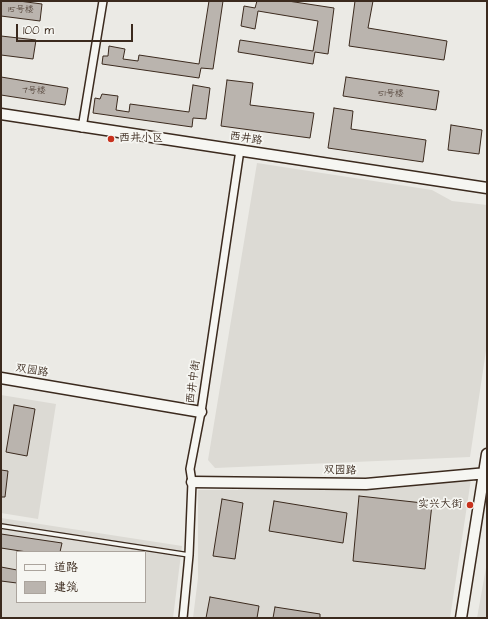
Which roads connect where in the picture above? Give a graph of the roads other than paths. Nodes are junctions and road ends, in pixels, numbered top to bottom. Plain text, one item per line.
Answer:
1 (103, 1) edge
2 (1, 114) edge
3 (82, 128) junction
4 (240, 150) junction
5 (487, 188) edge
6 (1, 378) edge
7 (201, 412) junction
8 (487, 454) edge
9 (485, 473) edge
10 (192, 482) junction
11 (1, 526) edge
12 (189, 555) junction
13 (183, 618) edge
14 (461, 618) edge

1 - 3 street
2 - 3 street, 西井路
3 - 4 street, 西井路
4 - 5 street, 西井路
4 - 7 street, 西井中街
6 - 7 street, 双园路
7 - 10 street, 西井中街
8 - 9 street
9 - 10 street, 双园路
9 - 14 street
10 - 12 street, 西井中街
11 - 12 lane
12 - 13 street, 西井中街

